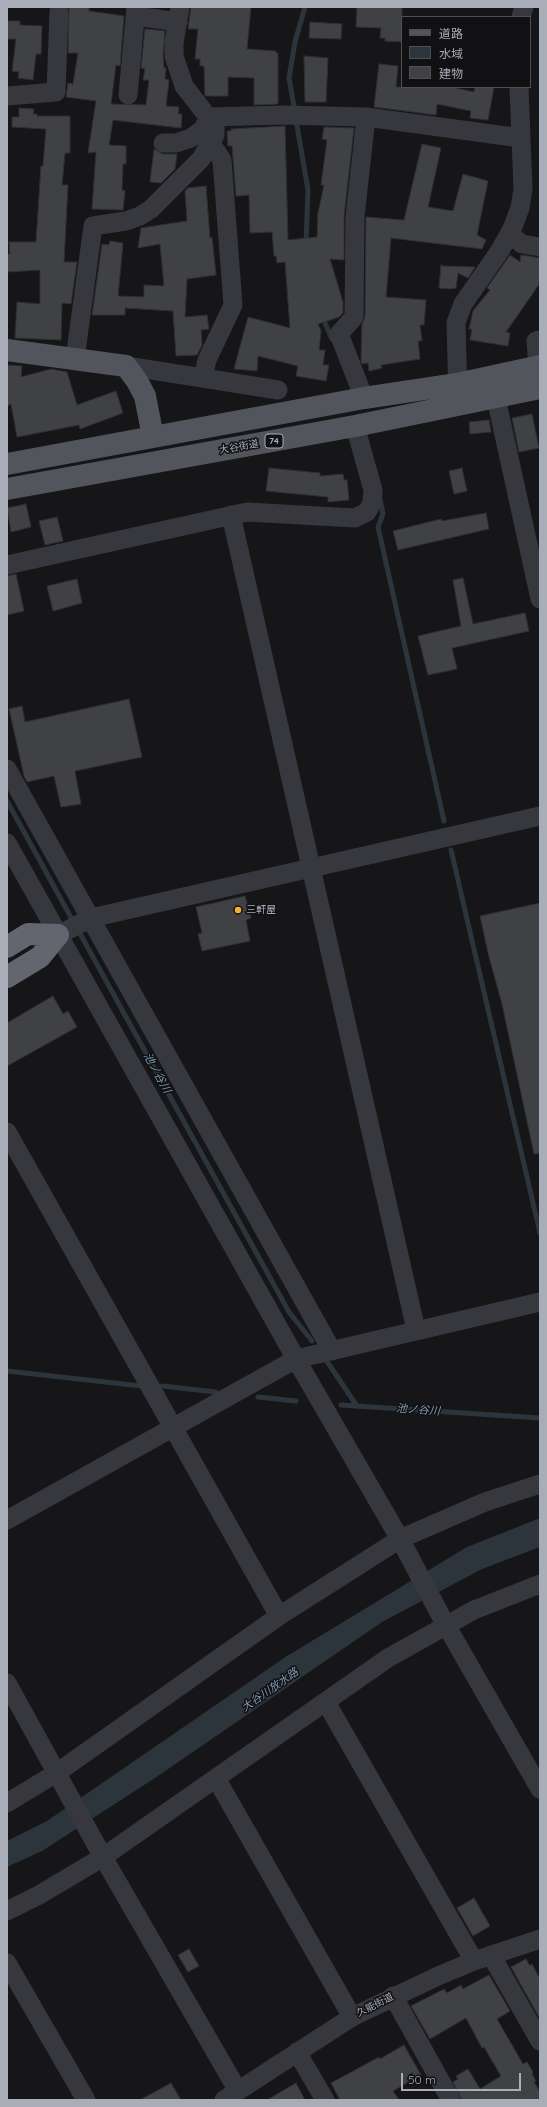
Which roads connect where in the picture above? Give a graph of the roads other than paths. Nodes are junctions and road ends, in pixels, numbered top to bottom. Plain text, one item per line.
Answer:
1 (136, 11) edge
2 (59, 12) dead end
3 (179, 14) edge
4 (520, 88) edge
5 (128, 95) dead end
6 (7, 96) edge
7 (209, 117) junction
8 (366, 117) junction
9 (522, 138) junction
10 (210, 142) junction
11 (163, 144) dead end
12 (509, 234) junction
13 (540, 247) edge
14 (540, 340) edge
15 (7, 350) edge
16 (74, 359) junction
17 (126, 366) junction
18 (539, 374) edge
19 (203, 378) junction
20 (458, 384) junction
21 (278, 390) dead end
22 (364, 398) junction
23 (496, 398) junction
24 (458, 406) junction
25 (356, 426) junction
26 (153, 437) junction
27 (7, 464) edge
28 (7, 489) edge
29 (231, 515) junction
30 (7, 565) edge
31 (540, 599) edge
32 (7, 769) edge
33 (540, 816) edge
34 (7, 843) edge
35 (311, 868) junction
36 (75, 926) junction
37 (7, 947) edge
38 (7, 977) edge
39 (7, 1132) edge
40 (540, 1302) edge
41 (416, 1330) junction
42 (332, 1351) junction
43 (296, 1359) junction
44 (173, 1427) junction
45 (540, 1484) edge
46 (7, 1520) edge
47 (400, 1539) junction
48 (540, 1584) edge
49 (279, 1616) junction
50 (444, 1621) junction
51 (7, 1683) edge
52 (326, 1702) junction
53 (531, 1757) edge
54 (58, 1772) junction
55 (216, 1778) junction
56 (540, 1789) edge
57 (7, 1803) edge
58 (103, 1857) junction
59 (7, 1911) edge
60 (540, 1939) edge
61 (482, 1958) junction
62 (7, 1963) edge
63 (393, 1996) junction
64 (352, 2017) junction
65 (540, 2042) edge
66 (297, 2052) junction
67 (231, 2096) edge
68 (86, 2100) edge
69 (325, 2100) edge
70 (451, 2100) edge

1 - 3 street
1 - 5 street
2 - 6 street
3 - 7 street
4 - 9 street
7 - 8 street
7 - 10 street
7 - 11 street
8 - 9 street
8 - 22 street
9 - 12 street
10 - 16 street
10 - 19 street
12 - 13 street
12 - 20 street
14 - 18 street
15 - 16 main road
16 - 17 main road
17 - 19 street
17 - 26 main road
18 - 20 main road
18 - 23 main road, 大谷街道 / 74
19 - 21 street
20 - 22 main road
20 - 24 street
22 - 26 main road
23 - 24 main road, 大谷街道 / 74
23 - 31 street
24 - 25 main road, 大谷街道 / 74
25 - 28 main road, 大谷街道 / 74
25 - 29 street
26 - 27 main road
29 - 30 street
29 - 35 street
32 - 36 street
33 - 35 street
34 - 36 street
35 - 36 street
35 - 41 street
36 - 37 highway
36 - 38 highway
36 - 42 street
36 - 43 street
39 - 44 street
40 - 41 street
41 - 42 street
42 - 43 street
43 - 44 street
43 - 47 street
44 - 46 street
44 - 49 street
45 - 47 street
47 - 49 street
47 - 50 street
48 - 50 street
49 - 54 street
50 - 52 street
50 - 53 street
51 - 54 street
52 - 55 street
52 - 61 street
53 - 56 street
54 - 57 street
54 - 58 street
55 - 58 street
55 - 64 street
58 - 59 street
58 - 67 street
60 - 61 street, 久能街道
61 - 63 street, 久能街道
61 - 65 street
62 - 68 street
63 - 64 street, 久能街道
63 - 70 street
64 - 66 street, 久能街道
66 - 67 street, 久能街道
66 - 69 street

